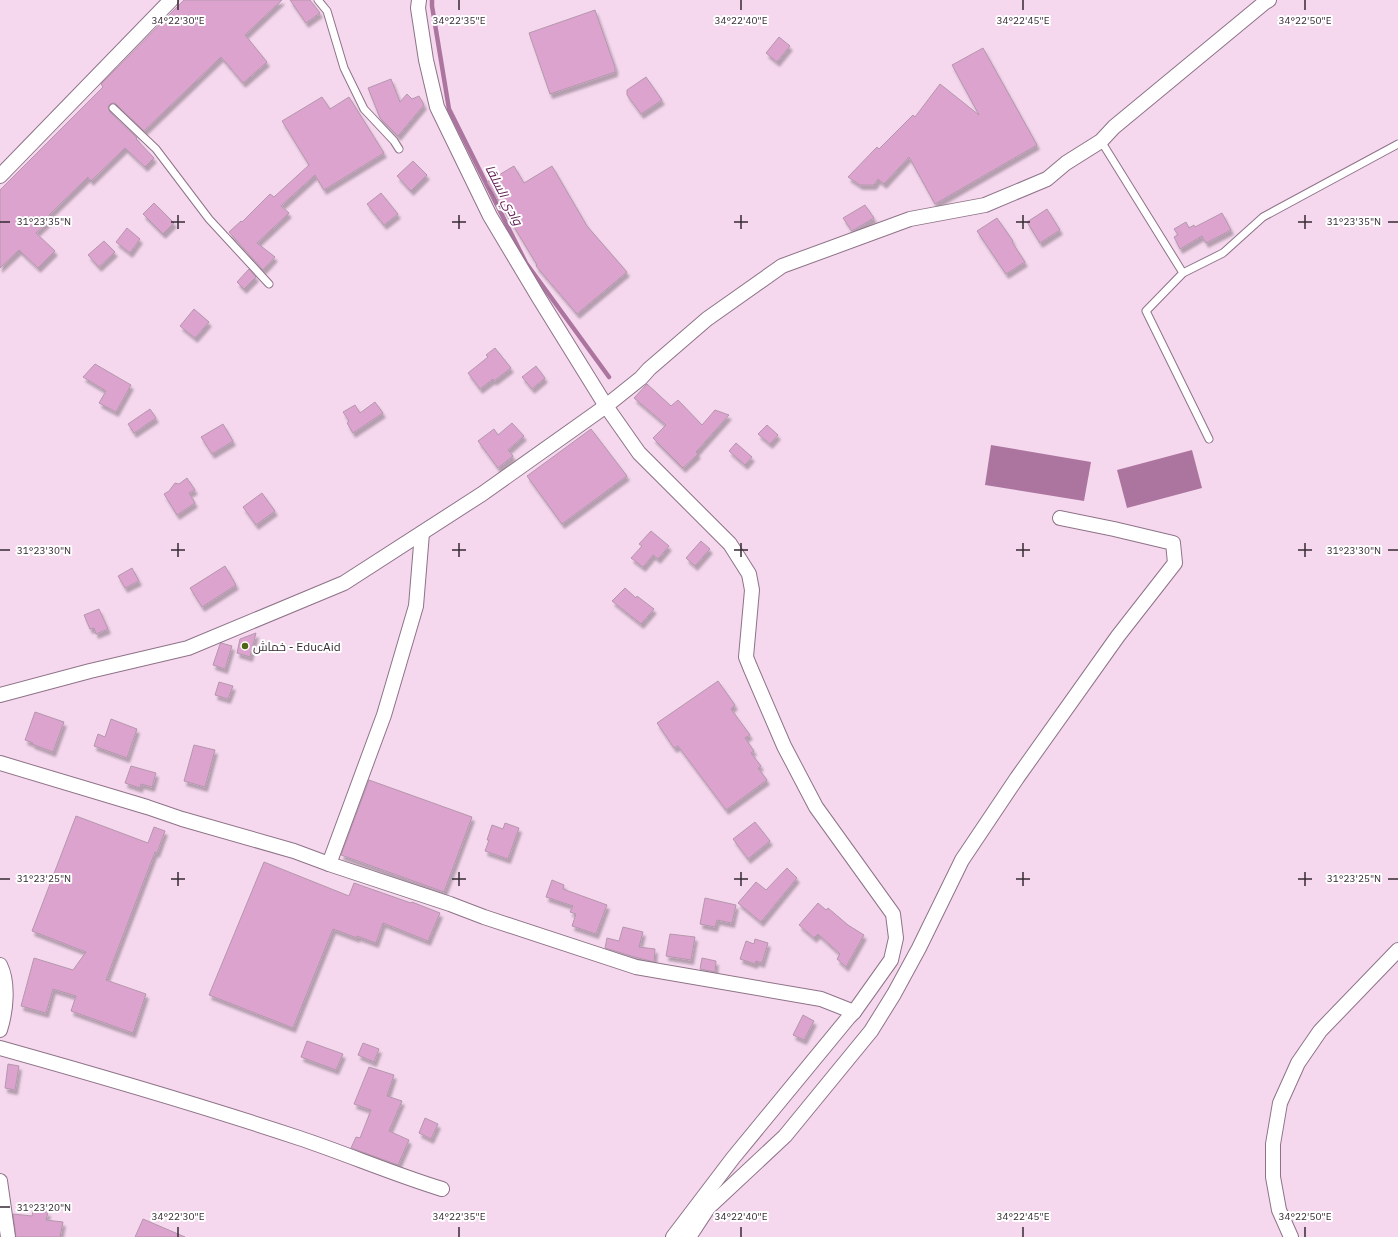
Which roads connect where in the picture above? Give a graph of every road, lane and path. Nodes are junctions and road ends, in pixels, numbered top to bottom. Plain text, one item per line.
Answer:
1 (171, 0) edge
2 (318, 0) edge
3 (418, 0) edge
4 (1269, 0) edge
5 (113, 108) dead end
6 (1101, 141) junction
7 (1398, 144) edge
8 (399, 148) dead end
9 (0, 176) edge
10 (1182, 273) junction
11 (269, 284) dead end
12 (606, 406) junction
13 (1209, 439) dead end
14 (1060, 518) dead end
15 (422, 533) junction
16 (0, 695) edge
17 (0, 764) edge
18 (329, 864) junction
19 (1398, 950) edge
20 (0, 965) edge
21 (854, 1012) junction
22 (0, 1030) edge
23 (0, 1048) edge
24 (0, 1181) edge
25 (442, 1189) dead end
26 (8, 1237) edge
27 (673, 1237) edge
28 (689, 1237) edge
29 (1291, 1237) edge

1 - 9 street
2 - 8 lane
3 - 12 street
4 - 6 street
5 - 11 lane
6 - 10 lane
6 - 12 street
7 - 10 lane
10 - 13 lane
12 - 15 street
12 - 21 street
14 - 28 street
15 - 16 street
15 - 18 street
17 - 18 street
18 - 21 street
19 - 29 street
20 - 22 street
21 - 27 street
23 - 25 street
24 - 26 street

